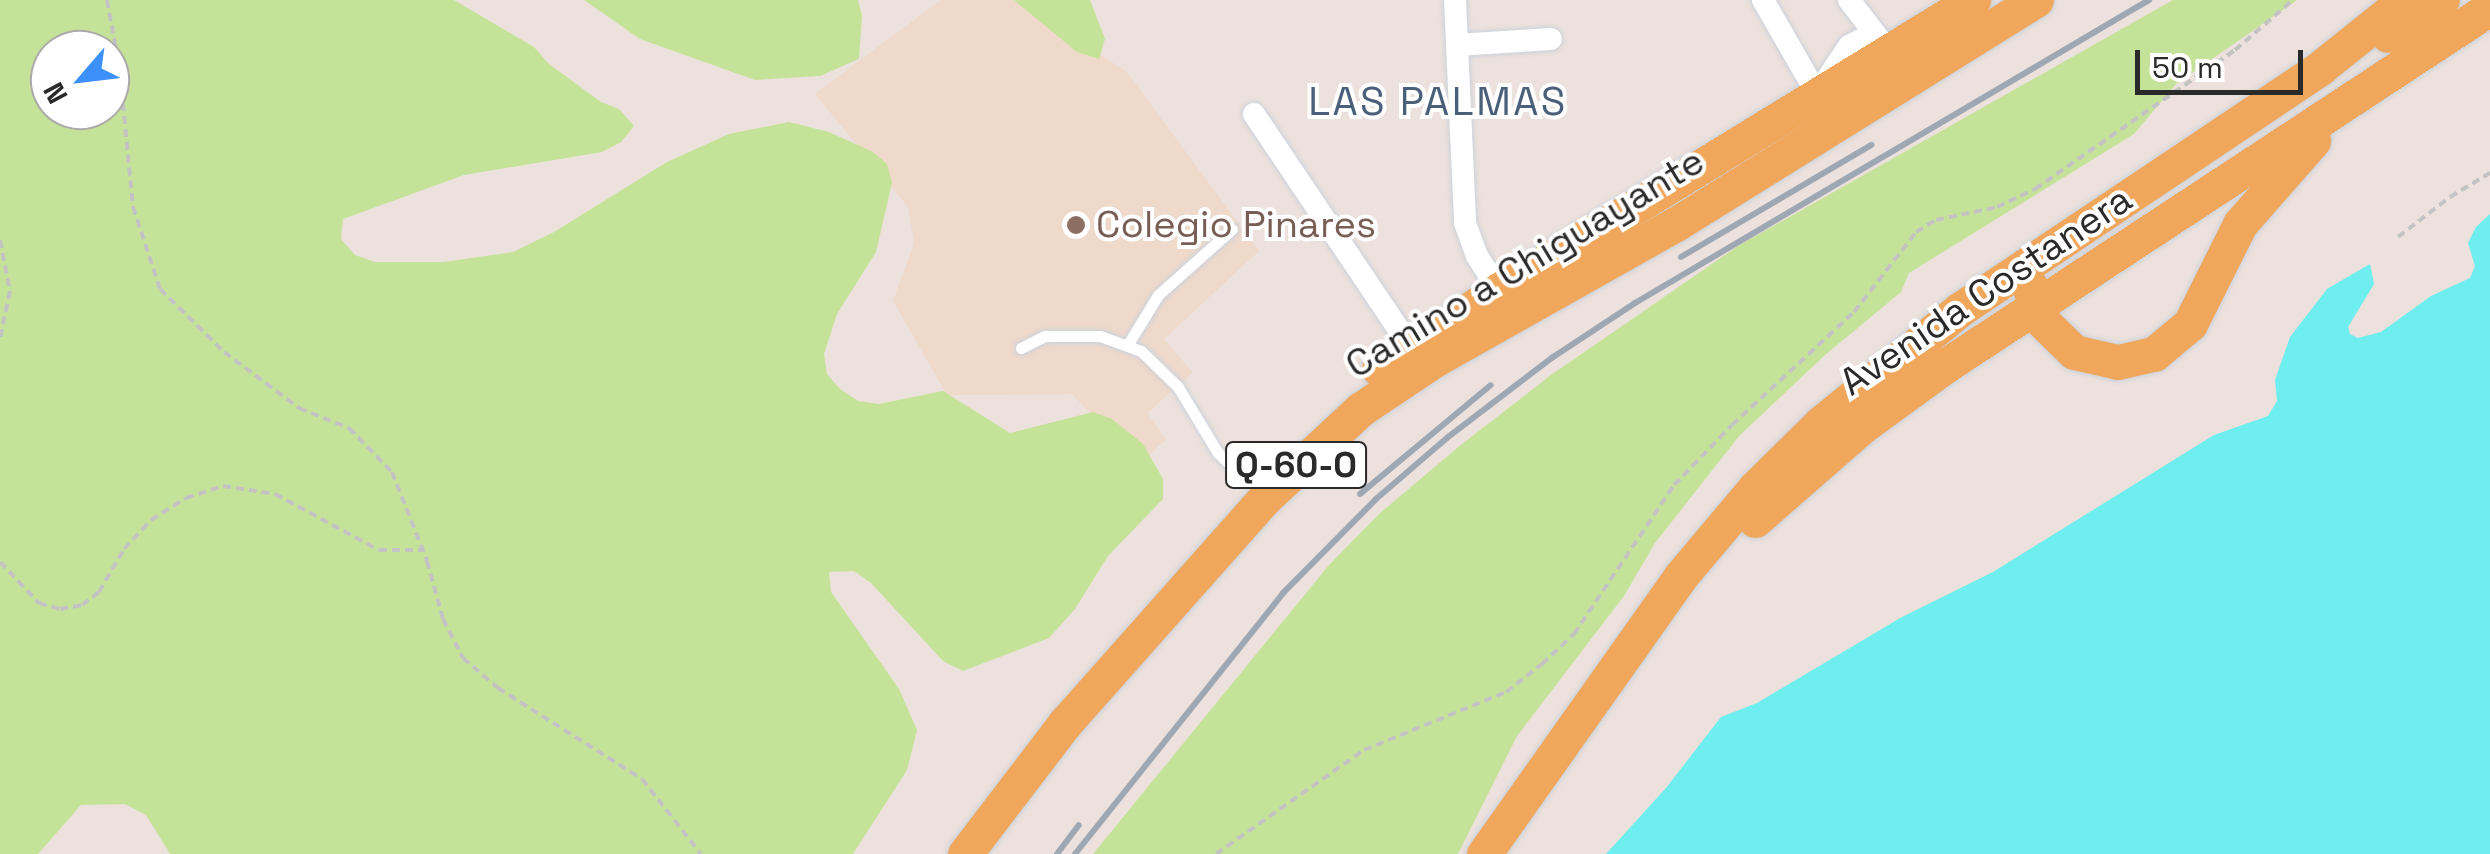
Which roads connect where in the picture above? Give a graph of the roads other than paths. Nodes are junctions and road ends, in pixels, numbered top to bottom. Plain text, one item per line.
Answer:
1 (1455, 0) edge
2 (1763, 0) edge
3 (1972, 0) edge
4 (2036, 0) edge
5 (2405, 0) edge
6 (2442, 0) edge
7 (1850, 1) edge
8 (2490, 8) edge
9 (1551, 39) dead end
10 (1456, 45) junction
11 (1875, 45) junction
12 (2320, 68) junction
13 (2379, 80) junction
14 (1817, 94) junction
15 (1868, 104) junction
16 (1254, 114) dead end
17 (1232, 229) dead end
18 (2032, 258) junction
19 (1498, 290) junction
20 (2033, 306) junction
21 (1128, 344) junction
22 (1410, 346) junction
23 (1021, 348) dead end
24 (1247, 481) junction
25 (1585, 710) junction
26 (937, 854) edge
27 (965, 854) edge
28 (1484, 854) edge

1 - 10 street
2 - 14 street
3 - 11 main road, Camino a Chiguayante / Q-60-O
4 - 15 main road, Camino a Chiguayante / Q-60-O
5 - 12 main road, Avenida Costanera
6 - 12 main road
7 - 11 street
8 - 13 main road, Avenida Costanera
9 - 10 street
10 - 19 street
11 - 14 main road, Camino a Chiguayante / Q-60-O
11 - 15 main road
12 - 18 main road, Avenida Costanera
13 - 20 main road, Avenida Costanera
13 - 20 main road
14 - 19 main road, Camino a Chiguayante / Q-60-O
15 - 27 main road, Camino a Chiguayante / Q-60-O
16 - 22 street
17 - 21 lane
18 - 20 main road
18 - 25 main road, Avenida Costanera
19 - 22 main road, Camino a Chiguayante / Q-60-O
20 - 25 main road, Avenida Costanera
21 - 23 lane
21 - 24 lane
22 - 24 main road, Camino a Chiguayante / Q-60-O
24 - 26 main road, Camino a Chiguayante / Q-60-O
25 - 28 main road, Avenida Costanera

